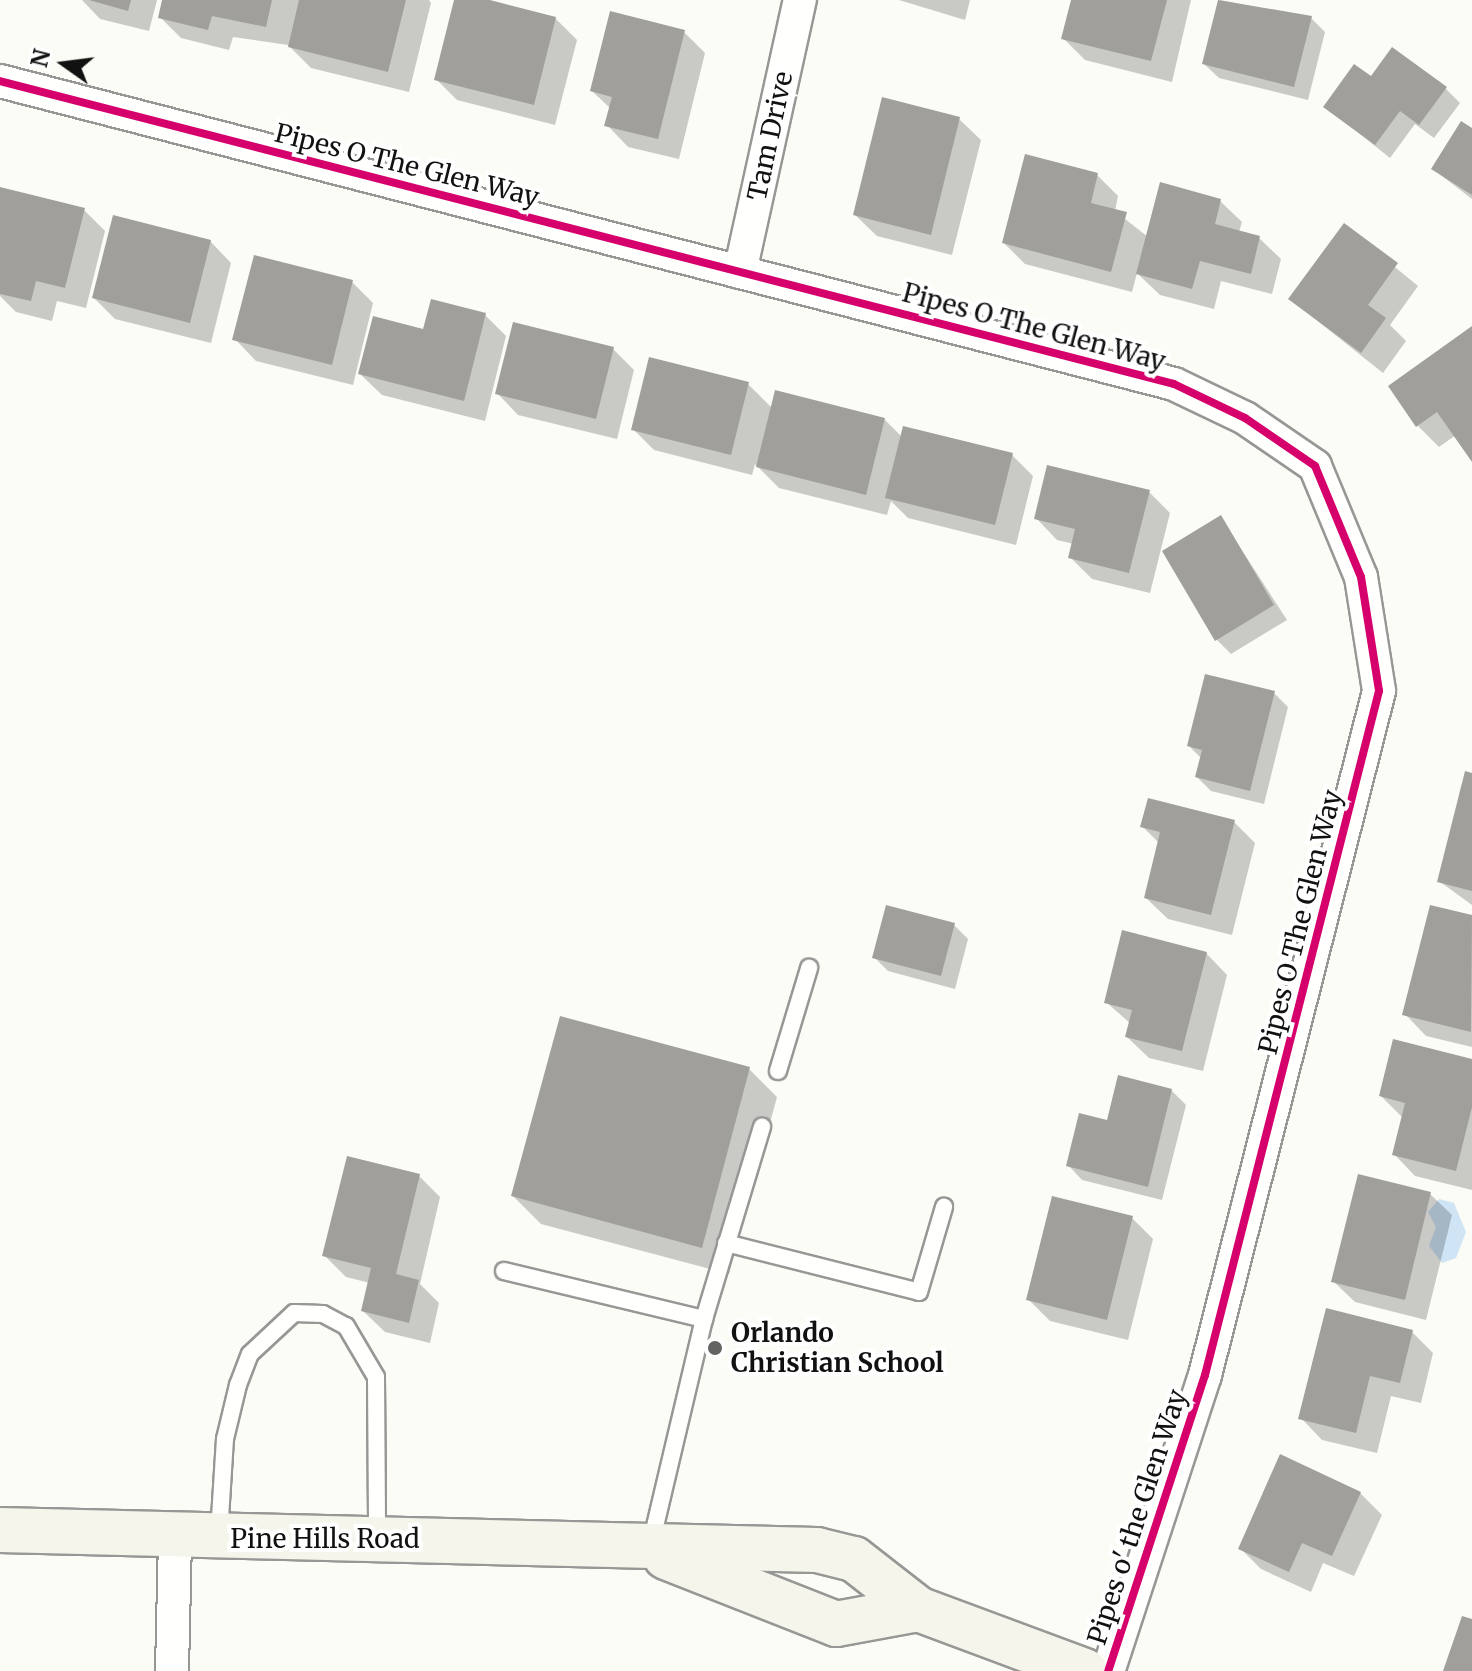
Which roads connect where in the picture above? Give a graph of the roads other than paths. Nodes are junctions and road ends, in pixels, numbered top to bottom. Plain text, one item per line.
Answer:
1 (800, 0) edge
2 (0, 81) edge
3 (740, 272) junction
4 (809, 968) dead end
5 (778, 1071) dead end
6 (762, 1127) dead end
7 (944, 1207) dead end
8 (726, 1243) junction
9 (504, 1271) dead end
10 (704, 1319) junction
11 (1205, 1375) joint
12 (0, 1530) edge
13 (175, 1539) junction
14 (219, 1539) junction
15 (377, 1539) junction
16 (649, 1550) junction
17 (918, 1609) junction
18 (172, 1671) edge
19 (1085, 1671) edge
20 (1108, 1671) edge

1 - 3 street, Tam Drive
2 - 3 street, Pipes O The Glen Way
3 - 11 street, Pipes O The Glen Way
4 - 5 lane
6 - 8 lane
7 - 8 lane
8 - 10 lane
9 - 10 lane
10 - 16 lane
11 - 20 street, Pipes o' the Glen Way
12 - 13 main road, Pine Hills Road
13 - 14 main road, Pine Hills Road
13 - 18 street
14 - 15 main road, Pine Hills Road
14 - 15 lane
15 - 16 main road, Pine Hills Road
16 - 17 main road, Pine Hills Road
16 - 17 main road, Pine Hills Road
17 - 19 main road, Pine Hills Road

